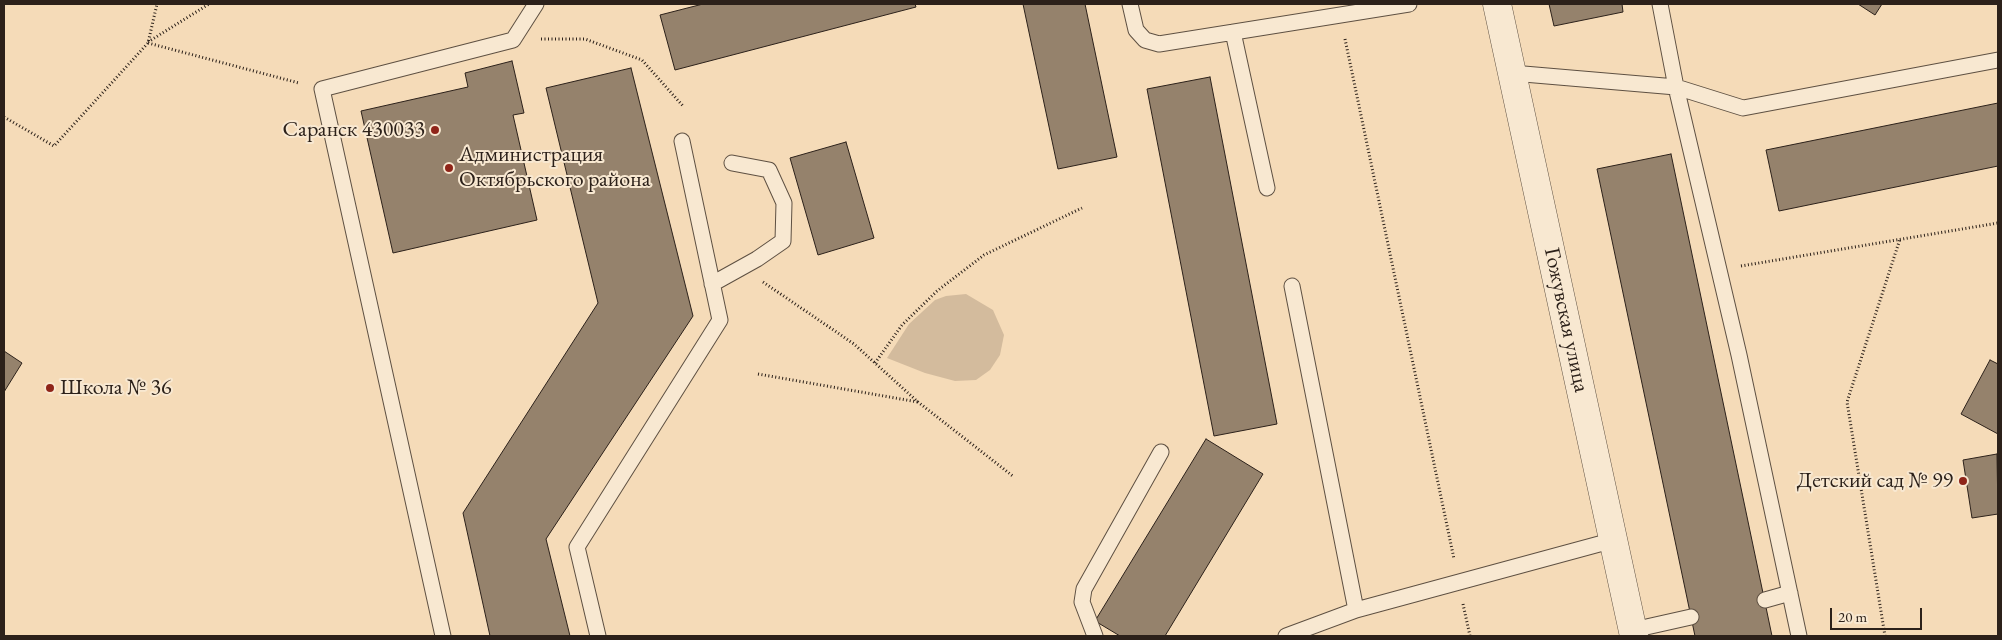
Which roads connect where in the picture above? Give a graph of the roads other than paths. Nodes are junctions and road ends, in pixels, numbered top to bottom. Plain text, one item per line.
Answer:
1 (536, 4) edge
2 (1130, 4) edge
3 (1409, 4) edge
4 (1497, 4) edge
5 (1660, 4) edge
6 (1232, 32) junction
7 (1998, 60) edge
8 (1512, 73) junction
9 (1676, 87) junction
10 (682, 141) dead end
11 (732, 163) dead end
12 (1267, 188) dead end
13 (712, 284) junction
14 (1292, 286) dead end
15 (1161, 452) dead end
16 (1614, 540) junction
17 (1790, 593) junction
18 (1765, 600) dead end
19 (1356, 610) junction
20 (1691, 617) dead end
21 (1634, 633) edge
22 (443, 636) edge
23 (598, 636) edge
24 (1095, 636) edge
25 (1286, 636) edge
26 (1799, 636) edge

1 - 22 lane
2 - 6 lane
3 - 6 lane
4 - 8 street, Гожувская улица
5 - 9 lane
6 - 12 lane
7 - 9 lane
8 - 9 lane
8 - 16 street, Гожувская улица
9 - 17 lane
10 - 13 lane
11 - 13 lane
13 - 23 lane
14 - 19 lane
15 - 24 lane
16 - 19 lane
16 - 21 street, Гожувская улица
17 - 18 lane
17 - 26 lane
19 - 25 lane
20 - 21 lane

